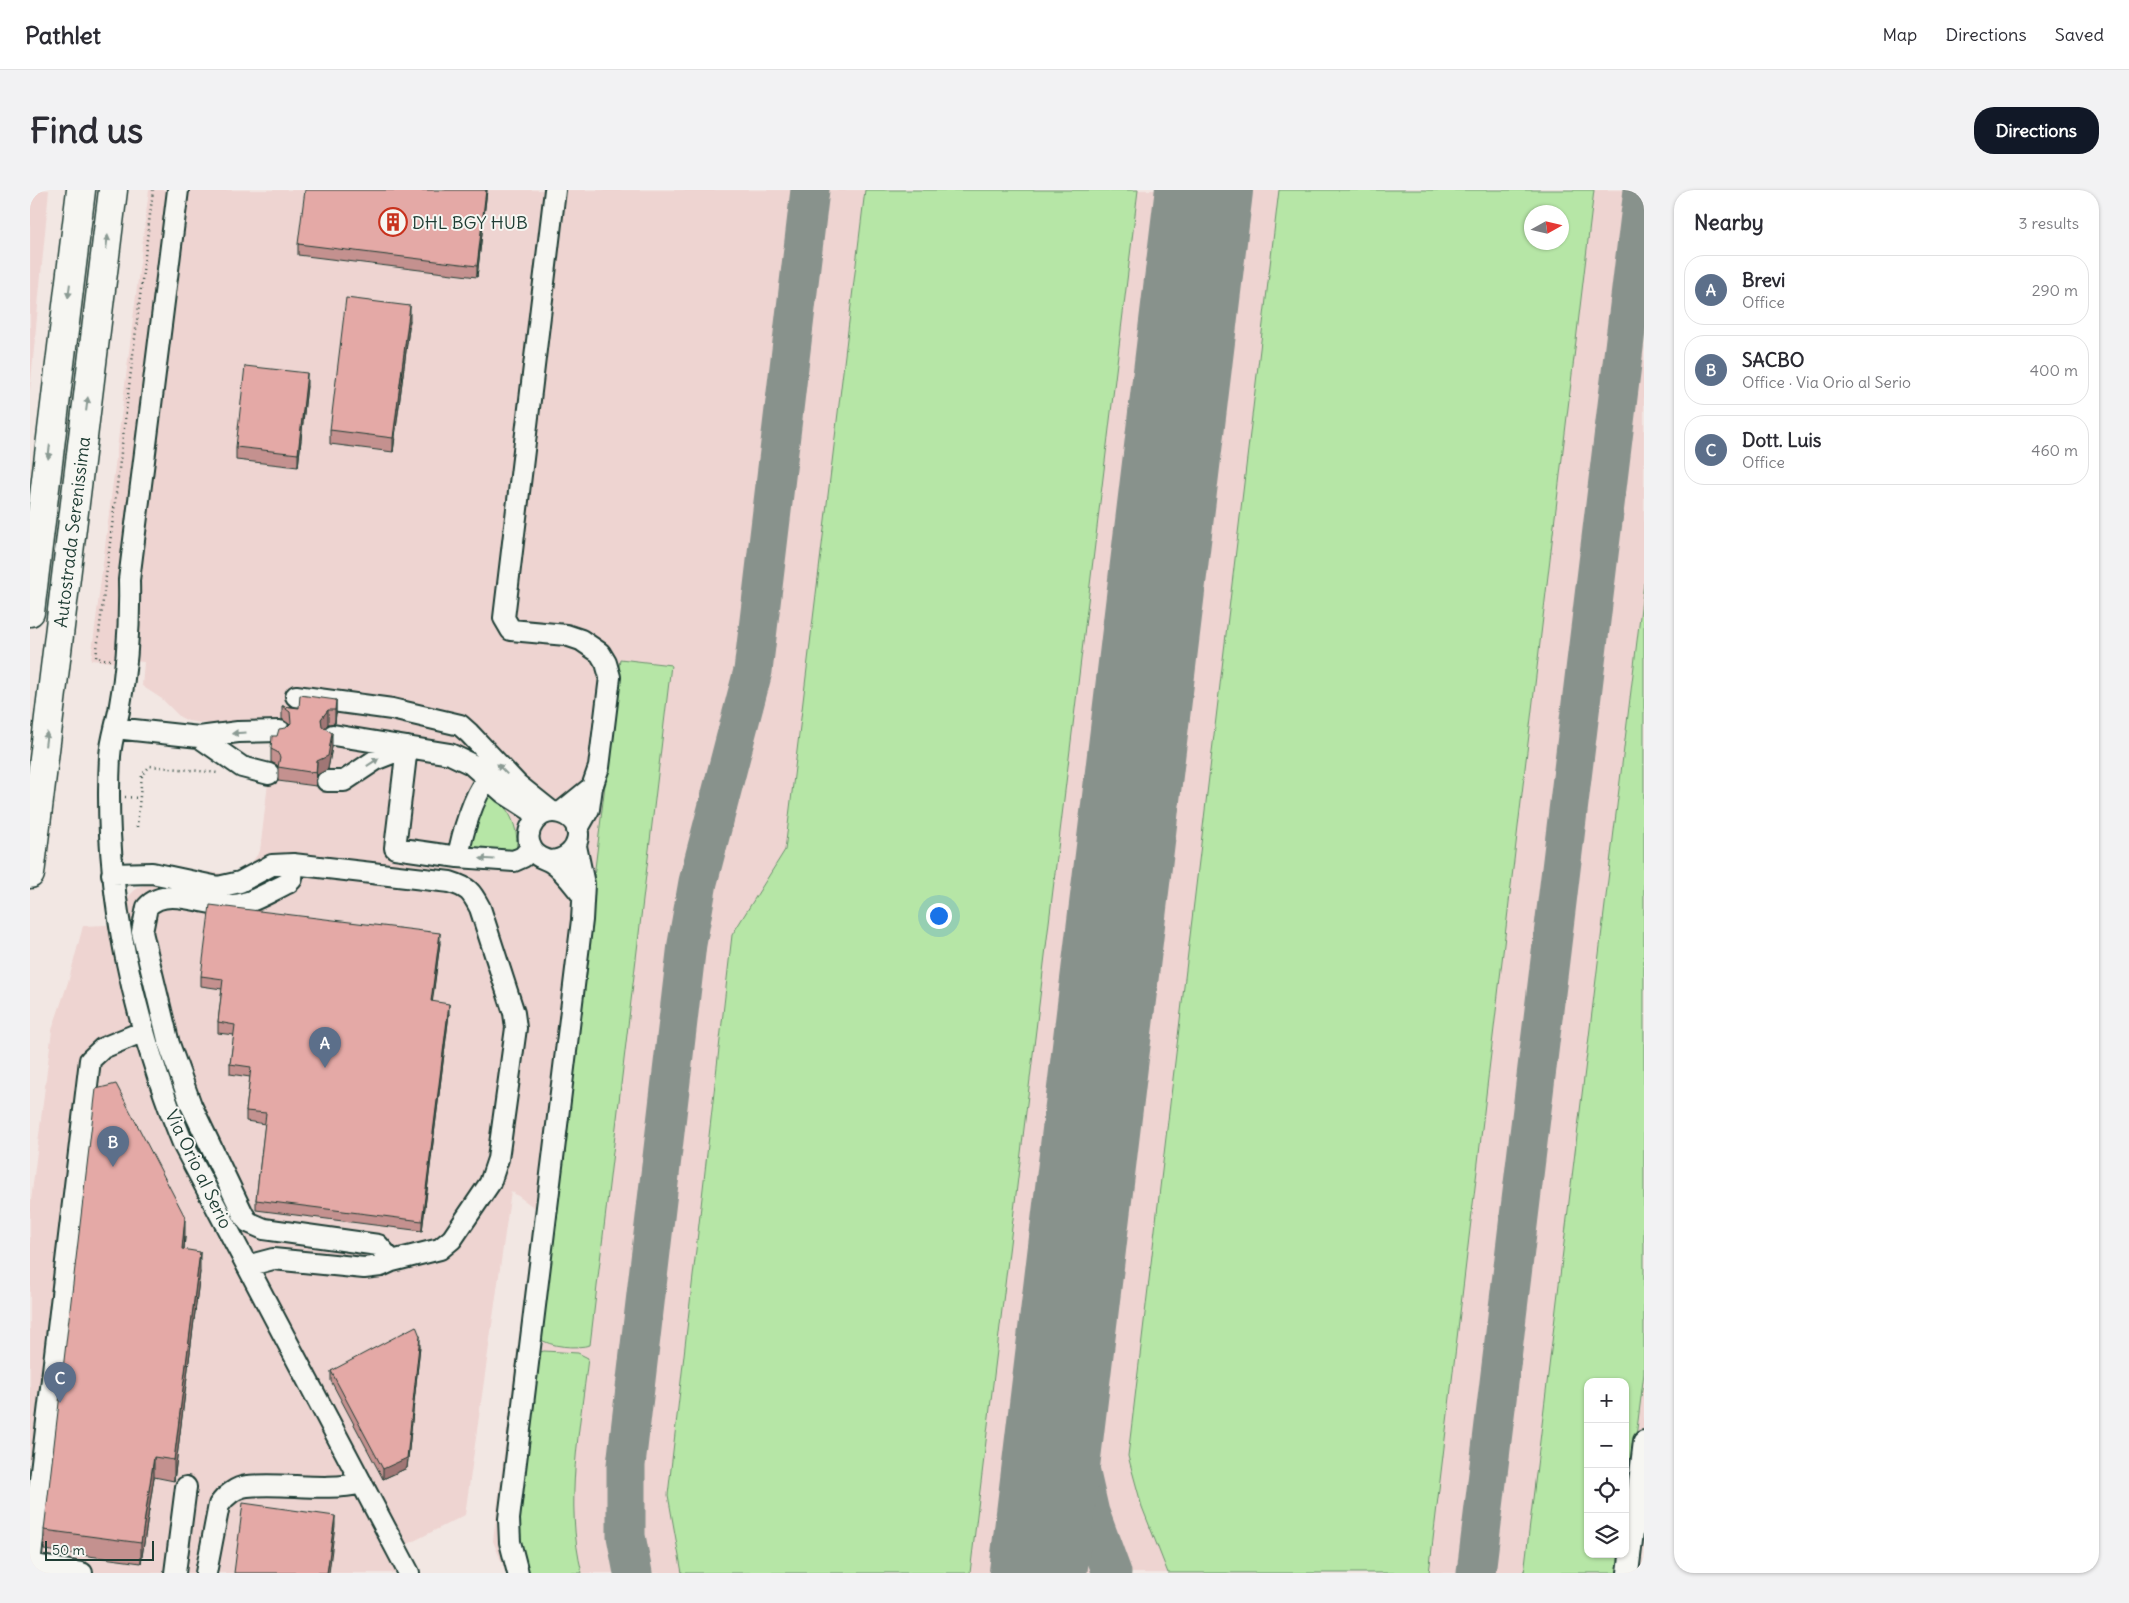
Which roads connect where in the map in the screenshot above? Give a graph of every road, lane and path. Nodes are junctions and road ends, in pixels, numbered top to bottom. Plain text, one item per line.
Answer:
1 (81, 190) edge
2 (113, 190) edge
3 (153, 190) edge
4 (167, 190) edge
5 (178, 190) edge
6 (554, 190) edge
7 (30, 612) edge
8 (110, 659) dead end
9 (296, 696) dead end
10 (442, 720) junction
11 (115, 728) junction
12 (280, 731) edge
13 (333, 735) edge
14 (199, 737) junction
15 (407, 747) junction
16 (471, 764) junction
17 (220, 773) dead end
18 (269, 774) dead end
19 (487, 779) junction
20 (327, 781) dead end
21 (592, 787) junction
22 (121, 797) dead end
23 (140, 798) junction
24 (542, 824) junction
25 (137, 827) dead end
26 (577, 838) junction
27 (458, 857) junction
28 (550, 862) junction
29 (293, 864) junction
30 (30, 874) edge
31 (112, 874) junction
32 (583, 896) junction
33 (144, 1031) junction
34 (392, 1261) junction
35 (247, 1266) junction
36 (1644, 1441) edge
37 (362, 1483) junction
38 (186, 1486) dead end
39 (175, 1570) edge
40 (207, 1572) edge
41 (82, 1573) edge
42 (409, 1573) edge
43 (518, 1573) edge
44 (1628, 1573) edge

1 -> 7 highway, Autostrada Serenissima
30 -> 2 highway, Autostrada Serenissima
3 - 8 path
4 - 11 street
5 - 11 street
6 - 21 street
9 - 10 street
10 - 16 street
24 -> 10 street
11 - 14 street
11 - 31 street, Via Orio al Serio
12 -> 14 street
13 - 15 street
14 - 18 street
15 - 16 street
20 -> 15 street
15 - 27 street
16 - 19 street
17 - 23 path
19 - 24 street
19 - 27 street
21 - 24 street
21 - 26 street
22 - 23 path
23 - 25 path
24 - 26 street
24 -> 27 street
24 - 28 street
26 - 28 street
26 - 32 street
28 - 32 street
29 - 31 street
29 - 34 street
29 - 34 street
31 - 33 street, Via Orio al Serio
32 - 43 street
33 - 35 street, Via Orio al Serio
33 - 41 street
34 - 35 street
35 - 37 street, Via Orio al Serio
36 - 44 street
37 - 40 street
37 - 42 street, Via Orio al Serio
38 - 39 street
39 - 40 street

